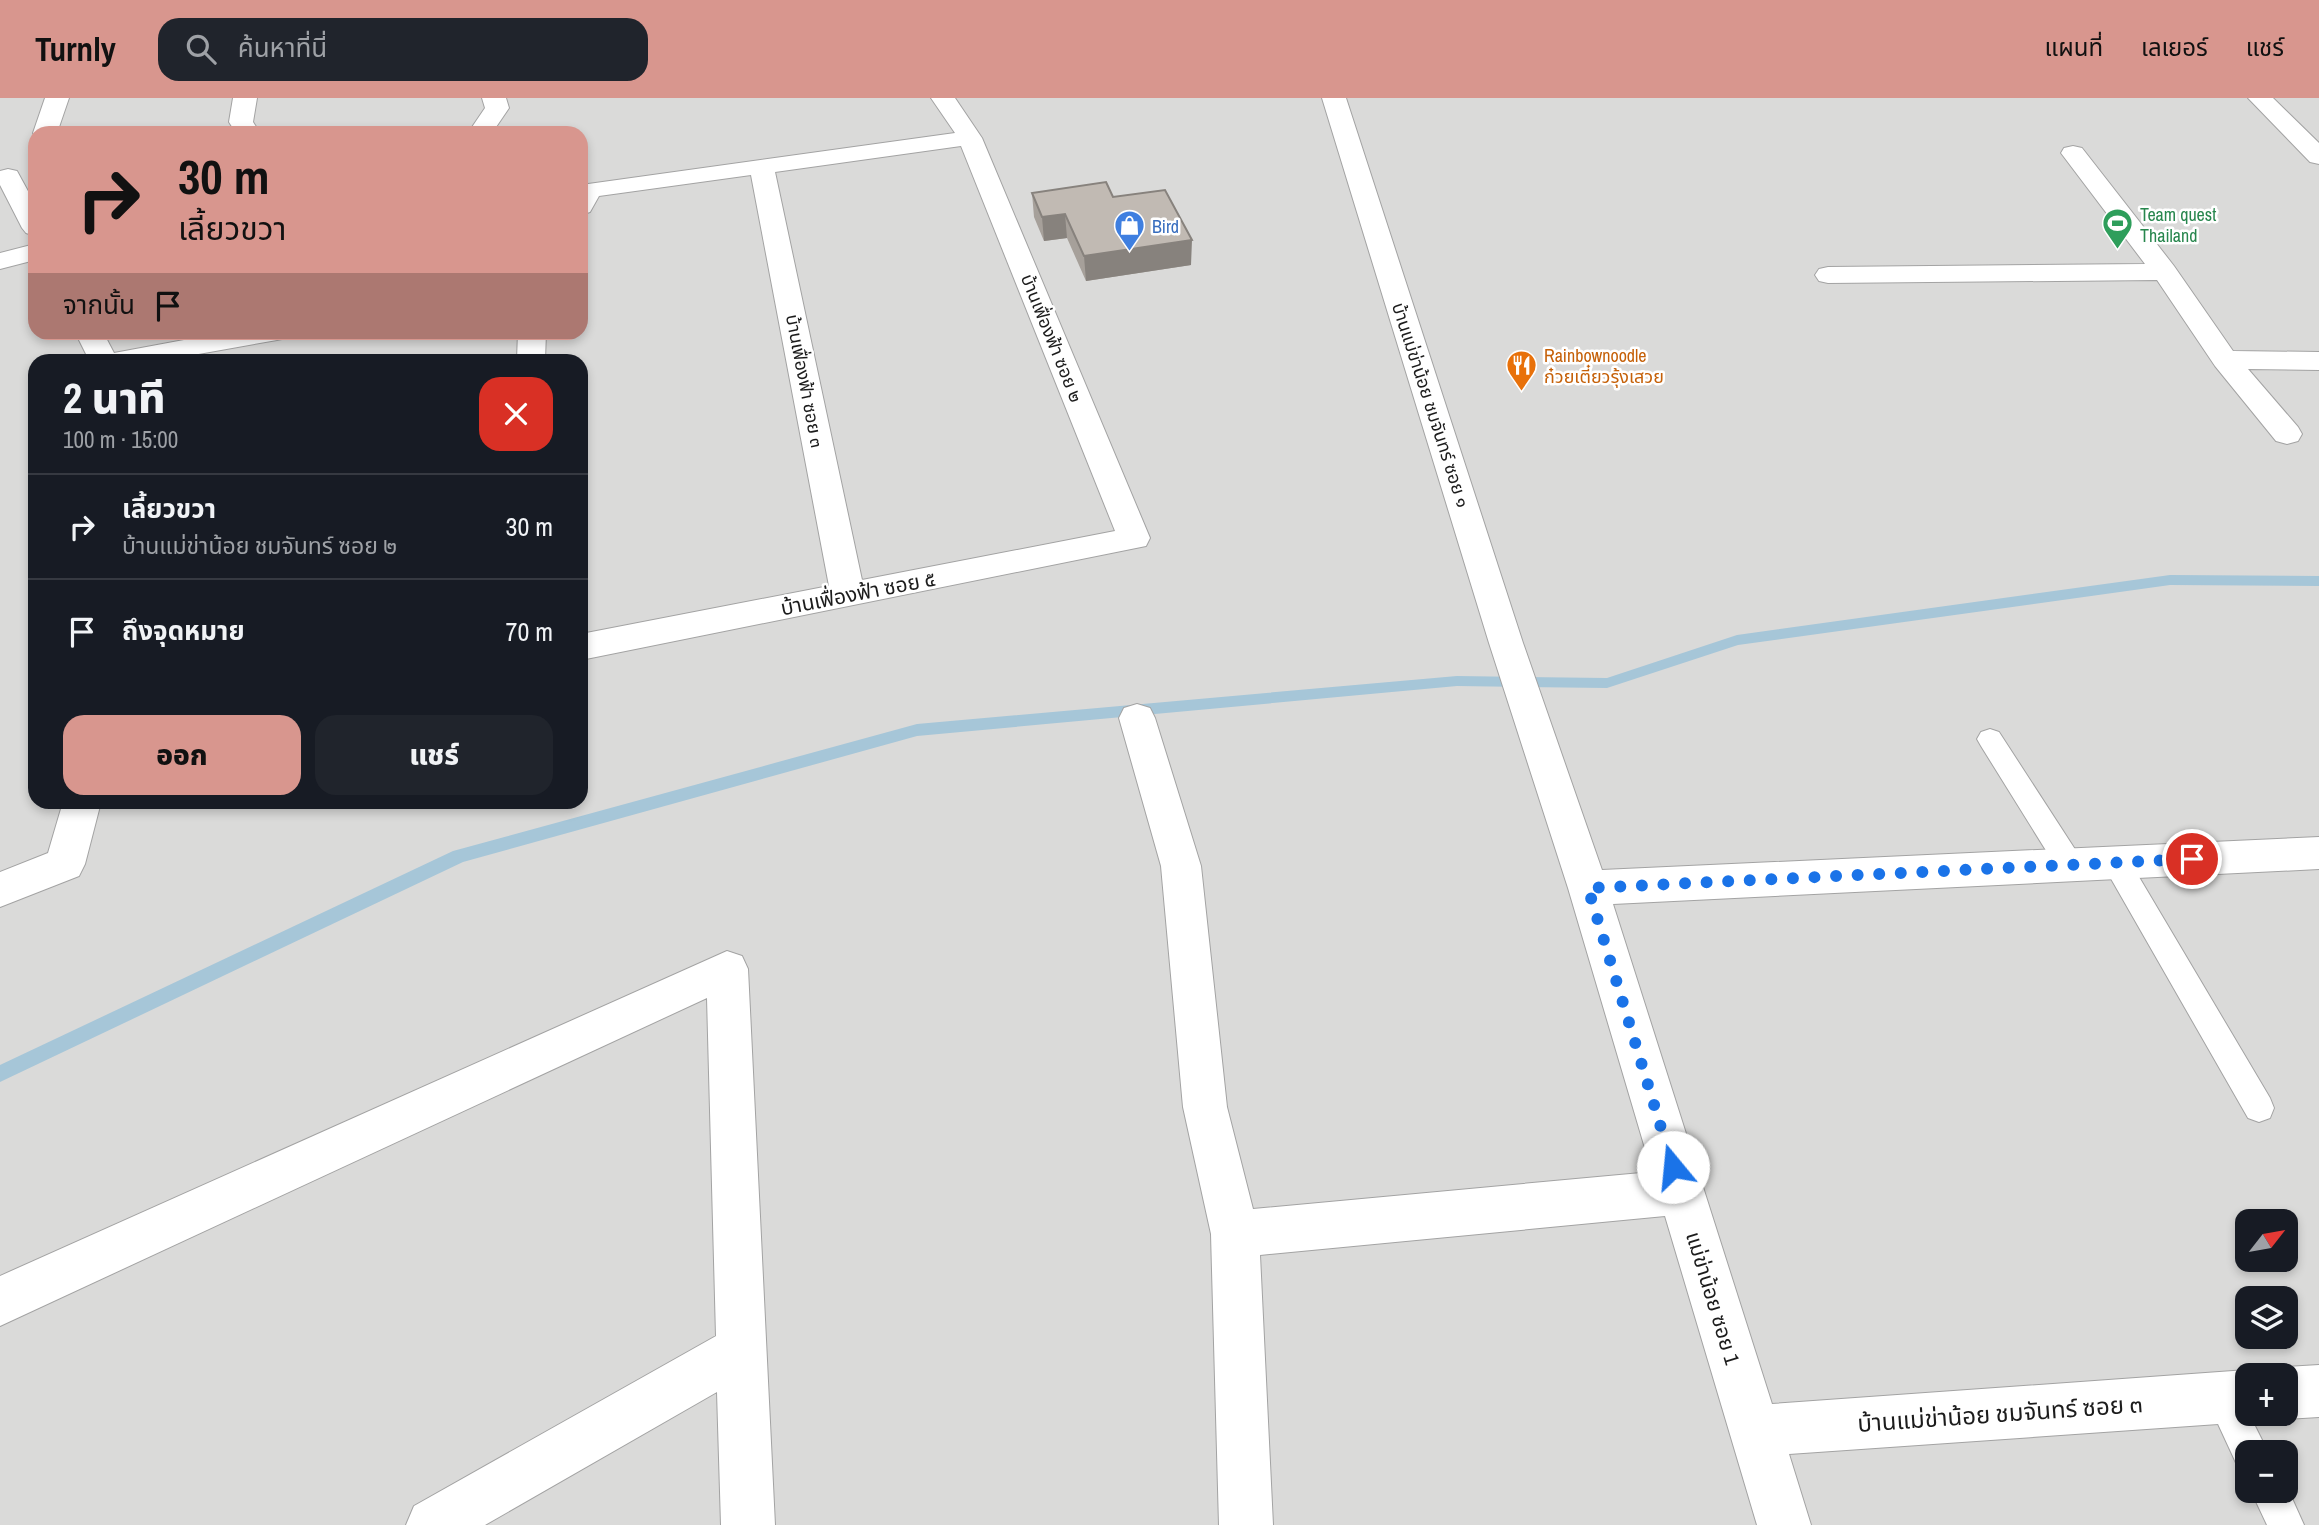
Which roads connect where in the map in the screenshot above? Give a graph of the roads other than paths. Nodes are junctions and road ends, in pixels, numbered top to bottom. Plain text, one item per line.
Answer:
1 (57, 98) edge
2 (245, 98) edge
3 (494, 98) edge
4 (943, 98) edge
5 (1334, 98) edge
6 (2260, 98) edge
7 (47, 126) edge
8 (244, 126) edge
9 (484, 126) edge
10 (970, 138) junction
11 (2073, 153) dead end
12 (2319, 158) edge
13 (762, 167) junction
14 (8, 176) dead end
15 (588, 199) edge
16 (28, 215) edge
17 (28, 254) edge
18 (0, 261) edge
19 (2165, 272) junction
20 (1828, 275) dead end
21 (232, 340) edge
22 (154, 354) edge
23 (2225, 360) junction
24 (2319, 361) edge
25 (2287, 435) dead end
26 (1134, 538) joint
27 (848, 595) junction
28 (588, 647) edge
29 (1529, 711) joint
30 (1137, 718) dead end
31 (1990, 740) dead end
32 (80, 809) edge
33 (2319, 853) edge
34 (2116, 863) junction
35 (2070, 865) junction
36 (1588, 888) junction
37 (0, 890) edge
38 (2259, 1108) dead end
39 (1681, 1192) junction
40 (1235, 1234) junction
41 (0, 1301) edge
42 (741, 1350) junction
43 (2319, 1391) edge
44 (2298, 1392) edge
45 (2235, 1397) edge
46 (1754, 1431) junction
47 (2275, 1503) edge
48 (433, 1525) edge
49 (748, 1525) edge
50 (1246, 1525) edge
51 (1784, 1525) edge
52 (2286, 1525) edge

1 - 7 street
2 - 8 street
3 - 9 street
4 - 10 street, บ้านเฟื่องฟ้า ซอย ๒
5 - 29 street, บ้านแม่ข่าน้อย ชมจันทร์ ซอย ๑
6 - 12 street
10 - 13 street
10 - 26 street, บ้านเฟื่องฟ้า ซอย ๒
11 - 19 street
13 - 15 street
13 - 27 street, บ้านเฟื่องฟ้า ซอย ๓
14 - 16 street
17 - 18 street
19 - 20 street
19 - 23 street
21 - 22 street
23 - 24 street
23 - 25 street
26 - 27 street, บ้านเฟื่องฟ้า ซอย ๕
27 - 28 street, บ้านเฟื่องฟ้า ซอย ๕
29 - 36 street, แม่ข่าน้อย ซอย 1
30 - 40 street
31 - 35 lane
32 - 37 street
33 - 34 street
34 - 35 street
34 - 38 lane
35 - 36 street
36 - 39 street, แม่ข่าน้อย ซอย 1
39 - 40 street
39 - 46 street, แม่ข่าน้อย ซอย 1
40 - 50 street
41 - 42 street
42 - 48 street
42 - 49 street
43 - 44 street
45 - 46 street, บ้านแม่ข่าน้อย ชมจันทร์ ซอย ๓
46 - 51 street, แม่ข่าน้อย ซอย 1
47 - 52 lane

